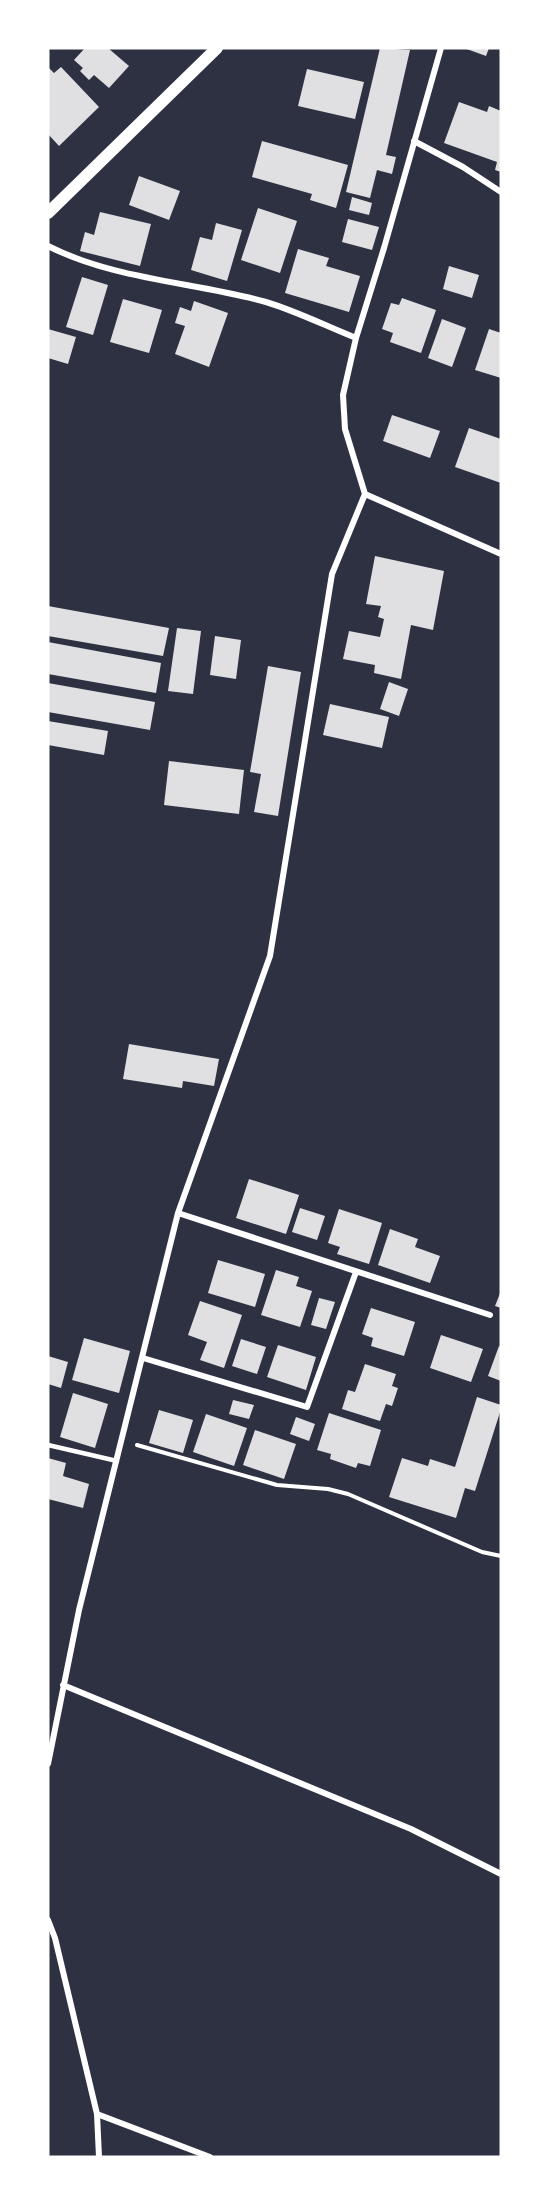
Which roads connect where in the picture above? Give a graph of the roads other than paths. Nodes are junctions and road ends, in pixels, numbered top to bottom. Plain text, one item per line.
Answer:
1 (217, 48) edge
2 (441, 48) edge
3 (414, 141) junction
4 (501, 192) edge
5 (48, 213) edge
6 (48, 246) edge
7 (356, 338) junction
8 (365, 494) junction
9 (501, 554) edge
10 (178, 1213) junction
11 (356, 1272) junction
12 (490, 1315) dead end
13 (143, 1358) junction
14 (48, 1445) edge
15 (117, 1461) junction
16 (63, 1685) junction
17 (48, 1764) edge
18 (501, 1874) edge
19 (48, 1920) edge
20 (97, 2114) junction
21 (99, 2157) edge
22 (210, 2157) edge

1 - 5 main road
2 - 3 street
3 - 4 street
3 - 7 street
6 - 7 street
7 - 8 street
8 - 9 street
8 - 10 street
10 - 11 street
10 - 13 street
11 - 12 street
11 - 13 street
13 - 15 street
14 - 15 lane
15 - 16 street
16 - 17 street
16 - 18 street
19 - 20 street
20 - 21 street
20 - 22 street

